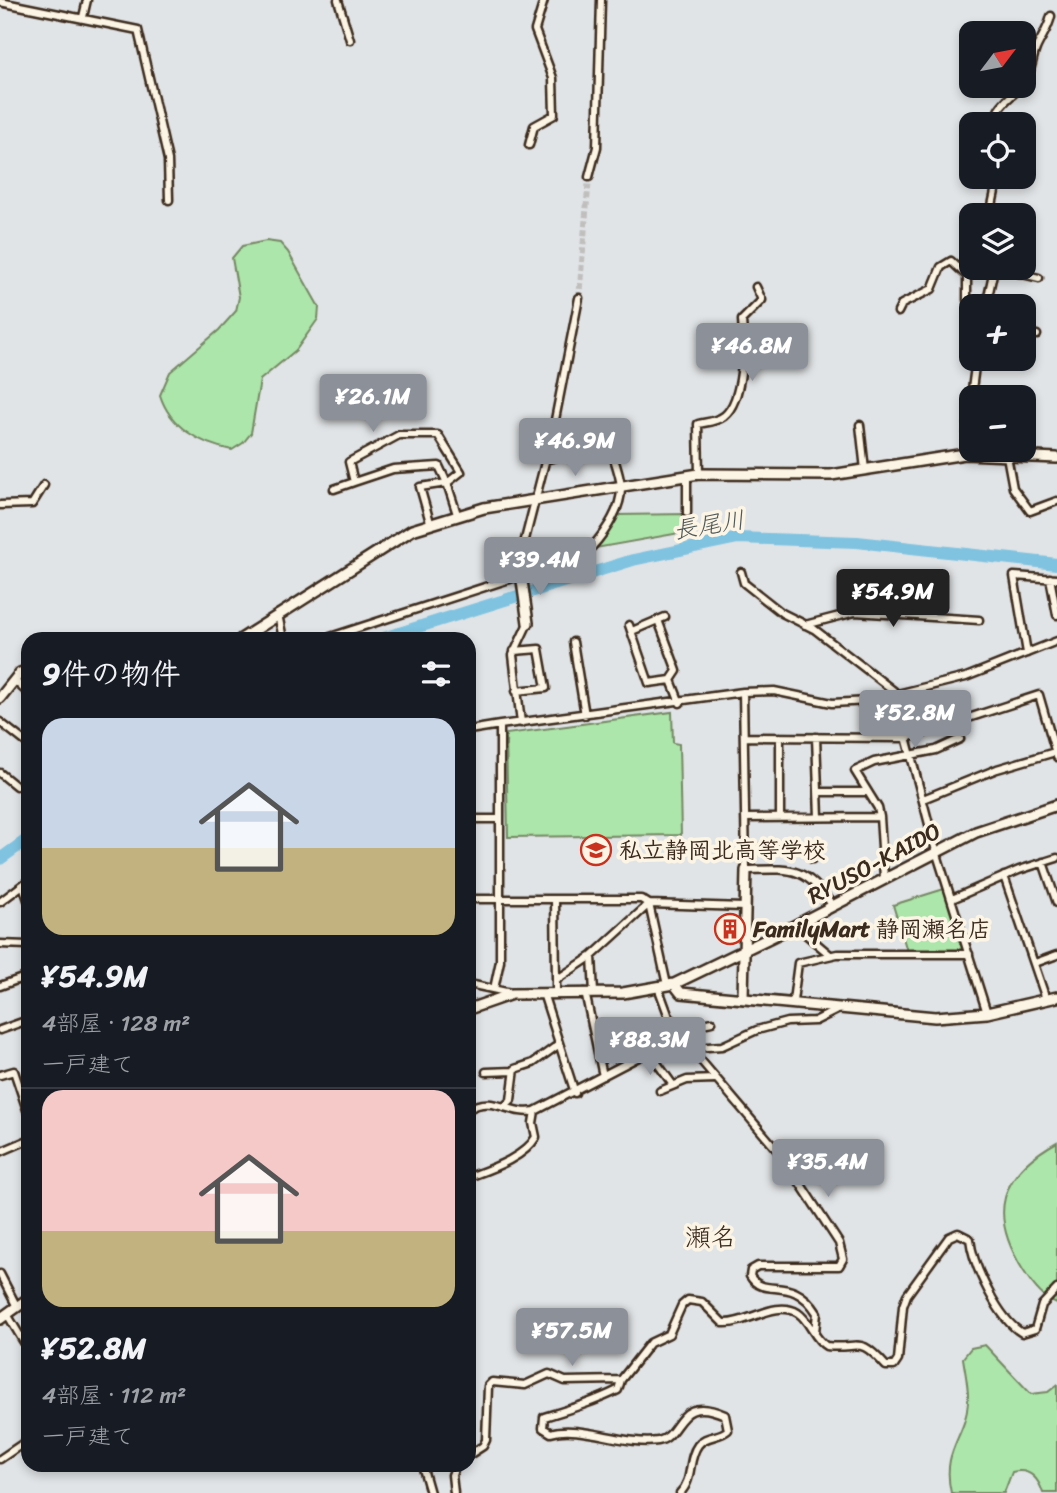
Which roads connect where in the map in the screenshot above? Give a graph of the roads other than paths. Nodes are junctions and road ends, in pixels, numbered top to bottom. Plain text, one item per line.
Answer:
1 (86, 0) edge
2 (338, 0) edge
3 (544, 0) edge
4 (601, 0) edge
5 (0, 2) edge
6 (1051, 16) dead end
7 (83, 17) junction
8 (350, 40) dead end
9 (1036, 49) edge
10 (1012, 98) edge
11 (997, 112) edge
12 (529, 145) dead end
13 (589, 177) tunnel mouth
14 (169, 200) dead end
15 (1036, 277) edge
16 (1039, 278) dead end
17 (756, 287) dead end
18 (967, 294) edge
19 (579, 298) tunnel mouth
20 (898, 312) dead end
21 (860, 425) dead end
22 (959, 455) edge
23 (1036, 457) edge
24 (1057, 458) edge
25 (545, 460) junction
26 (1008, 462) edge
27 (865, 470) junction
28 (699, 474) junction
29 (687, 475) junction
30 (354, 482) junction
31 (447, 483) junction
32 (44, 485) dead end
33 (621, 485) junction
34 (334, 489) dead end
35 (534, 499) junction
36 (1057, 501) edge
37 (0, 505) edge
38 (687, 513) dead end
39 (457, 514) junction
40 (430, 522) junction
41 (741, 572) dead end
42 (521, 574) junction
43 (1053, 579) edge
44 (278, 614) junction
45 (1057, 615) edge
46 (979, 620) dead end
47 (528, 623) joint
48 (806, 625) junction
49 (251, 632) edge
50 (282, 632) edge
51 (345, 632) edge
52 (1057, 641) edge
53 (573, 642) dead end
54 (514, 651) junction
55 (1027, 653) junction
56 (21, 675) edge
57 (14, 680) junction
58 (671, 680) junction
59 (21, 686) edge
60 (516, 691) junction
61 (743, 692) junction
62 (896, 695) junction
63 (0, 698) edge
64 (680, 703) junction
65 (585, 715) junction
66 (0, 722) edge
67 (521, 723) junction
68 (955, 724) junction
69 (500, 726) junction
70 (476, 729) edge
71 (744, 737) junction
72 (780, 737) junction
73 (816, 737) junction
74 (21, 738) edge
75 (907, 738) junction
76 (1056, 754) edge
77 (912, 757) junction
78 (0, 773) edge
79 (16, 786) dead end
80 (818, 792) junction
81 (867, 792) junction
82 (923, 799) junction
83 (1057, 805) edge
84 (819, 817) junction
85 (880, 817) junction
86 (746, 818) junction
87 (780, 818) junction
88 (476, 819) edge
89 (500, 819) junction
90 (746, 848) junction
91 (936, 851) junction
92 (1057, 858) edge
93 (812, 859) dead end
94 (1043, 862) junction
95 (746, 870) junction
96 (1004, 876) junction
97 (884, 878) junction
98 (21, 886) edge
99 (476, 899) edge
100 (500, 899) junction
101 (555, 899) junction
102 (952, 899) junction
103 (0, 902) edge
104 (1057, 903) edge
105 (649, 904) junction
106 (832, 905) junction
107 (744, 907) junction
108 (796, 926) junction
109 (0, 944) edge
110 (21, 944) edge
111 (742, 953) junction
112 (828, 954) junction
113 (969, 954) junction
114 (1057, 955) edge
115 (592, 956) junction
116 (1035, 963) junction
117 (21, 978) edge
118 (556, 980) junction
119 (476, 985) edge
120 (667, 985) junction
121 (0, 986) edge
122 (494, 989) junction
123 (556, 992) junction
124 (543, 993) junction
125 (590, 993) junction
126 (512, 994) junction
127 (743, 997) junction
128 (1057, 997) edge
129 (1046, 999) junction
130 (793, 1001) junction
131 (476, 1007) edge
132 (843, 1007) junction
133 (987, 1013) junction
134 (21, 1022) edge
135 (712, 1022) dead end
136 (680, 1029) junction
137 (0, 1030) edge
138 (558, 1045) junction
139 (692, 1050) junction
140 (649, 1052) junction
141 (514, 1071) junction
142 (486, 1072) dead end
143 (0, 1075) edge
144 (603, 1076) junction
145 (717, 1080) junction
146 (673, 1085) junction
147 (660, 1091) dead end
148 (21, 1092) edge
149 (575, 1093) junction
150 (476, 1106) edge
151 (503, 1107) junction
152 (536, 1111) junction
153 (21, 1143) edge
154 (0, 1152) edge
155 (476, 1174) edge
156 (0, 1274) edge
157 (1057, 1289) edge
158 (21, 1304) edge
159 (17, 1307) junction
160 (4, 1316) edge
161 (815, 1332) junction
162 (21, 1339) edge
163 (621, 1380) junction
164 (21, 1445) edge
165 (476, 1450) edge
166 (0, 1459) edge
167 (424, 1472) edge
168 (453, 1472) edge
169 (430, 1493) edge
170 (454, 1493) edge
171 (680, 1493) edge

1 - 7 street
2 - 8 street
3 - 12 street
4 - 13 street
5 - 7 street
6 - 9 street
7 - 14 street
10 - 11 street
15 - 16 street
17 - 28 street
18 - 20 street
19 - 25 street
21 - 27 street
22 - 27 street
23 - 24 street
25 - 33 street
25 - 35 street
26 - 36 street
27 - 28 street
28 - 29 street
29 - 33 street
29 - 38 street
30 - 31 street
30 - 31 street
30 - 34 street
31 - 39 street
31 - 40 street
32 - 37 street
33 - 35 street
33 - 42 street
35 - 39 street
35 - 42 street
39 - 40 street
40 - 44 street
41 - 48 street
42 - 47 street
42 - 51 street
43 - 45 street
43 - 55 street
44 - 49 street
44 - 50 street
46 - 48 street
47 - 54 street
48 - 62 street
52 - 55 street
53 - 65 street
54 - 60 street
54 - 60 street
55 - 62 street
56 - 57 street
57 - 59 street
57 - 63 street
58 - 58 street
58 - 64 street
60 - 67 street
61 - 62 street
61 - 64 street
61 - 71 street
62 - 75 street
64 - 65 street
65 - 67 street
66 - 74 street
67 - 69 street
68 - 75 street
68 - 76 street
68 - 77 street
69 - 70 street
69 - 89 street
71 - 72 street
71 - 86 street
72 - 73 street
72 - 87 street
73 - 75 street
73 - 80 street
75 - 77 street
76 - 82 street
77 - 81 street
77 - 82 street
78 - 79 street
80 - 81 street
80 - 84 street
81 - 85 street
82 - 91 street
83 - 91 street, RYUSO-KAIDO
84 - 85 street
84 - 87 street
85 - 97 street
86 - 87 street
86 - 90 street
88 - 89 street
89 - 100 street
90 - 93 street
90 - 95 street
91 - 97 street, RYUSO-KAIDO
91 - 102 street
92 - 94 street
94 - 96 street
94 - 104 street
95 - 106 street
95 - 107 street
96 - 102 street
96 - 116 street
97 - 106 street, RYUSO-KAIDO
98 - 103 street
99 - 100 street
100 - 101 street
100 - 122 street
101 - 105 street
101 - 118 street
102 - 113 street
105 - 107 street
105 - 115 street
105 - 120 street
106 - 108 street, RYUSO-KAIDO
107 - 111 street
108 - 111 street, RYUSO-KAIDO
108 - 112 street
109 - 110 street
111 - 120 street, RYUSO-KAIDO
111 - 127 street
112 - 113 street
112 - 130 street
113 - 133 street
114 - 116 street
115 - 118 street
115 - 125 street
116 - 129 street
117 - 121 street
118 - 123 street
119 - 122 street
120 - 125 street, RYUSO-KAIDO
120 - 127 street
120 - 136 street
122 - 126 street
123 - 124 street, RYUSO-KAIDO
123 - 125 street, RYUSO-KAIDO
124 - 126 street, RYUSO-KAIDO
124 - 138 street
125 - 144 street
126 - 131 street, RYUSO-KAIDO
127 - 130 street
128 - 129 street
129 - 133 street
130 - 132 street
132 - 133 street
132 - 139 street
134 - 137 street
135 - 136 street
136 - 139 street
138 - 141 street
138 - 149 street
139 - 140 street
139 - 145 street
140 - 144 street
140 - 146 street
141 - 142 street
141 - 151 street
143 - 148 street
144 - 149 street
145 - 146 street
145 - 161 street
146 - 147 street
149 - 152 street
150 - 151 street
151 - 152 street
152 - 155 street
153 - 154 street
156 - 159 street
157 - 161 street
158 - 159 street
159 - 160 street
160 - 162 street
161 - 163 street
163 - 165 street
163 - 171 street
164 - 166 street
167 - 169 street
168 - 170 street

